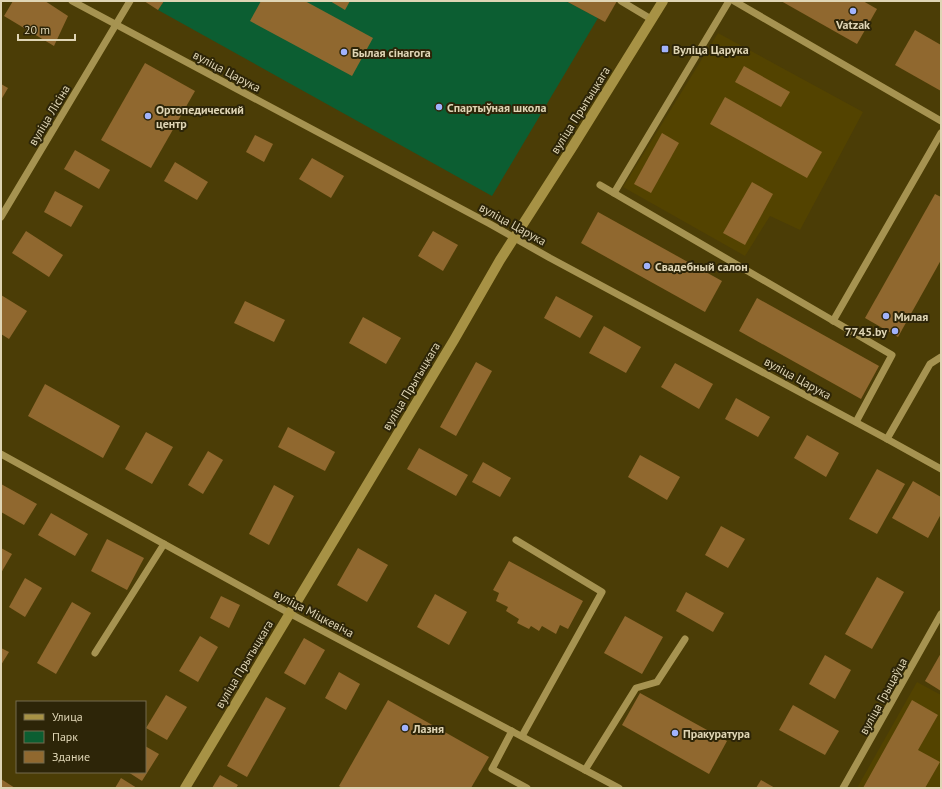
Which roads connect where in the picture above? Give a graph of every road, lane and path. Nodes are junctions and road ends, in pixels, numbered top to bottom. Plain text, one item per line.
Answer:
1 (72, 1) edge
2 (130, 1) edge
3 (663, 1) edge
4 (729, 1) edge
5 (734, 1) edge
6 (624, 3) edge
7 (651, 20) junction
8 (116, 24) junction
9 (941, 121) edge
10 (941, 134) edge
11 (600, 185) dead end
12 (614, 193) junction
13 (1, 217) edge
14 (515, 238) junction
15 (833, 321) junction
16 (941, 357) edge
17 (856, 422) junction
18 (887, 439) junction
19 (1, 454) edge
20 (941, 469) edge
21 (516, 540) dead end
22 (164, 544) junction
23 (290, 613) junction
24 (941, 614) edge
25 (685, 639) dead end
26 (95, 653) dead end
27 (512, 731) junction
28 (522, 736) junction
29 (585, 770) junction
30 (185, 788) edge
31 (526, 788) edge
32 (619, 788) edge
33 (843, 788) edge

1 - 8 street, вуліца Царука
2 - 8 street, вуліца Лісіна
3 - 7 main road, вуліца Прытыцкага
4 - 12 street
5 - 9 street
6 - 7 street
7 - 14 main road, вуліца Прытыцкага
8 - 13 street, вуліца Лісіна
8 - 14 street, вуліца Царука
10 - 15 street
11 - 12 street
12 - 15 street
14 - 17 street, вуліца Царука
14 - 23 main road, вуліца Прытыцкага
15 - 17 street
16 - 18 street
17 - 18 street, вуліца Царука
18 - 20 street, вуліца Царука
19 - 22 street, вуліца Міцкевіча
21 - 28 street
22 - 23 street, вуліца Міцкевіча
22 - 26 street
23 - 27 street, вуліца Міцкевіча
23 - 30 main road, вуліца Прытыцкага
24 - 33 street, вуліца Грыцаўца
25 - 29 street
27 - 28 street, вуліца Міцкевіча
27 - 31 street
28 - 29 street, вуліца Міцкевіча
29 - 32 street, вуліца Міцкевіча

